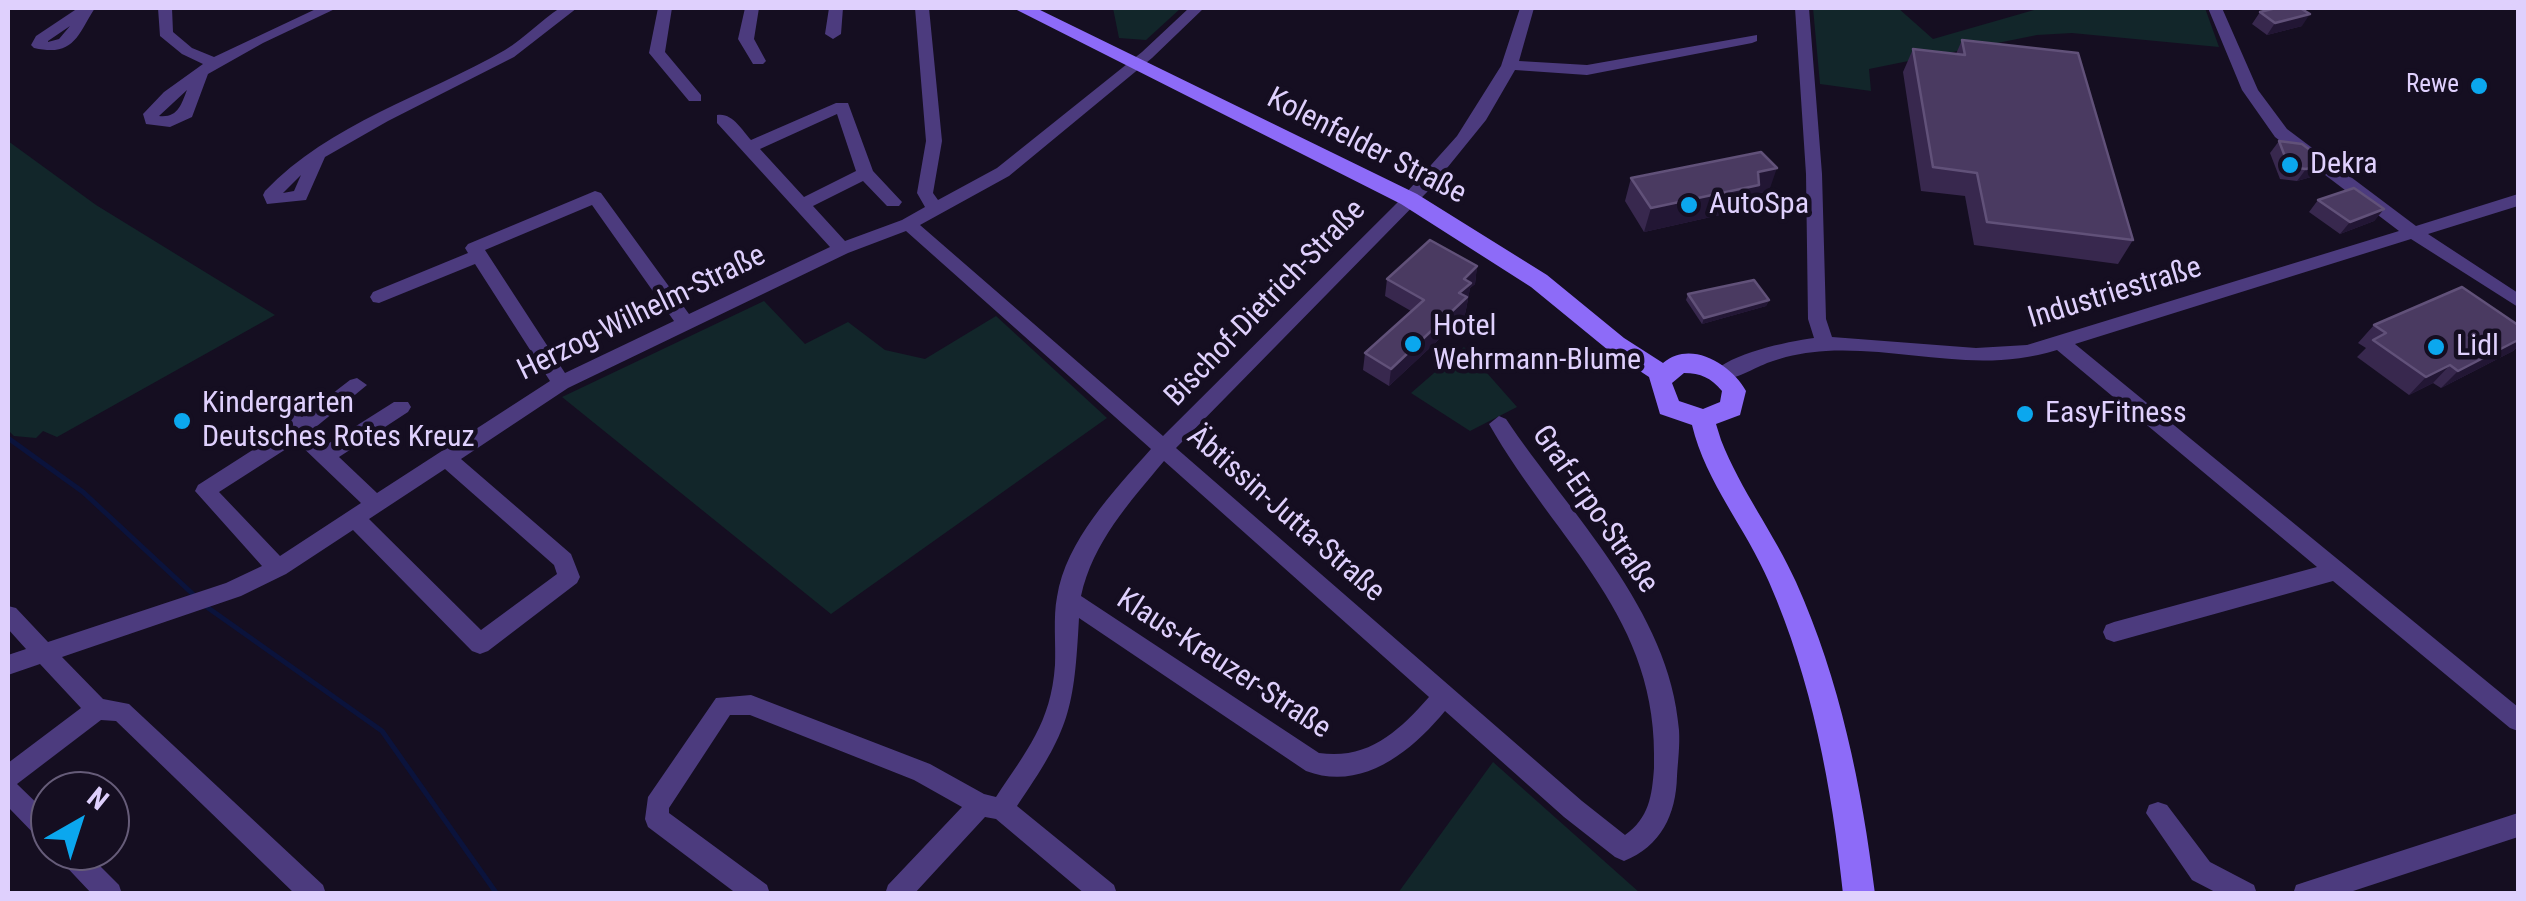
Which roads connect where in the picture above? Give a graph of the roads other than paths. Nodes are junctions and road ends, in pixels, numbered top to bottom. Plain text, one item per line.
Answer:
1 (165, 8) edge
2 (330, 8) edge
3 (567, 8) edge
4 (665, 8) edge
5 (752, 8) edge
6 (836, 8) edge
7 (1022, 8) edge
8 (1197, 8) edge
9 (1527, 8) edge
10 (1802, 8) edge
11 (2215, 8) edge
12 (922, 14) edge
13 (833, 34) dead end
14 (1752, 38) dead end
15 (758, 61) dead end
16 (1135, 64) junction
17 (1510, 65) junction
18 (695, 98) dead end
19 (723, 119) dead end
20 (750, 147) junction
21 (318, 156) dead end
22 (865, 174) junction
23 (1409, 200) junction
24 (2518, 200) edge
25 (893, 202) dead end
26 (803, 204) junction
27 (936, 210) junction
28 (908, 224) junction
29 (2414, 234) junction
30 (842, 249) junction
31 (479, 255) junction
32 (379, 297) dead end
33 (2518, 301) edge
34 (686, 324) junction
35 (2061, 343) junction
36 (1824, 344) junction
37 (1662, 374) junction
38 (1722, 374) junction
39 (561, 384) junction
40 (357, 385) dead end
41 (401, 407) dead end
42 (1703, 419) junction
43 (1498, 424) dead end
44 (296, 425) junction
45 (1165, 450) junction
46 (327, 455) junction
47 (444, 457) junction
48 (374, 504) junction
49 (354, 517) junction
50 (278, 568) junction
51 (2336, 571) junction
52 (1066, 598) junction
53 (8, 615) edge
54 (2114, 632) dead end
55 (42, 652) junction
56 (8, 665) edge
57 (1446, 695) junction
58 (98, 709) junction
59 (2518, 721) edge
60 (8, 777) edge
61 (8, 791) edge
62 (991, 807) junction
63 (30, 813) edge
64 (2158, 813) dead end
65 (2518, 826) edge
66 (1624, 849) joint
67 (88, 871) edge
68 (110, 894) edge
69 (314, 894) edge
70 (758, 894) edge
71 (897, 894) edge
72 (1105, 894) edge
73 (1859, 894) edge
74 (2245, 894) edge
75 (2305, 894) edge

1 - 2 street
3 - 21 street
4 - 18 street
5 - 15 street
6 - 13 street
7 - 16 main road, Kolenfelder Straße
8 - 16 street, Herzog-Wilhelm-Straße
9 - 17 street, Bischof-Dietrich-Straße
10 - 36 street
11 - 29 street
12 - 27 street
14 - 17 street
16 - 23 main road, Kolenfelder Straße
16 - 27 street, Herzog-Wilhelm-Straße
17 - 23 street, Bischof-Dietrich-Straße
19 - 20 street
20 - 22 street
20 - 26 street
22 - 25 street
22 - 26 street
23 - 37 main road, Kolenfelder Straße
23 - 45 street, Bischof-Dietrich-Straße
24 - 29 street, Industriestraße
26 - 30 street
27 - 28 street, Herzog-Wilhelm-Straße
28 - 30 street, Herzog-Wilhelm-Straße
28 - 45 street, Äbtissin-Jutta-Straße
29 - 33 street
29 - 35 street, Industriestraße
30 - 34 street, Herzog-Wilhelm-Straße
31 - 32 street
31 - 34 street
31 - 39 street
34 - 39 street, Herzog-Wilhelm-Straße
35 - 36 street, Industriestraße
35 - 51 street
36 - 38 street, Industriestraße
37 - 38 main road
37 - 42 main road
38 - 42 main road
39 - 47 street, Herzog-Wilhelm-Straße
40 - 44 street
41 - 46 street
42 - 73 main road
43 - 66 street, Graf-Erpo-Straße
44 - 46 street
44 - 50 street
45 - 52 street, Bischof-Dietrich-Straße
45 - 57 street, Äbtissin-Jutta-Straße
46 - 48 street
47 - 48 street, Herzog-Wilhelm-Straße
47 - 49 street
48 - 49 street, Herzog-Wilhelm-Straße
49 - 50 street, Herzog-Wilhelm-Straße
50 - 55 street, Herzog-Wilhelm-Straße
51 - 54 street
51 - 59 street
52 - 57 street, Klaus-Kreuzer-Straße
52 - 62 street
53 - 55 street
55 - 56 street, Herzog-Wilhelm-Straße
55 - 58 street
57 - 66 street, Äbtissin-Jutta-Straße
58 - 60 street
58 - 69 street
61 - 63 street
62 - 70 street
62 - 71 street
62 - 72 street
64 - 74 street
65 - 75 street
67 - 68 street

